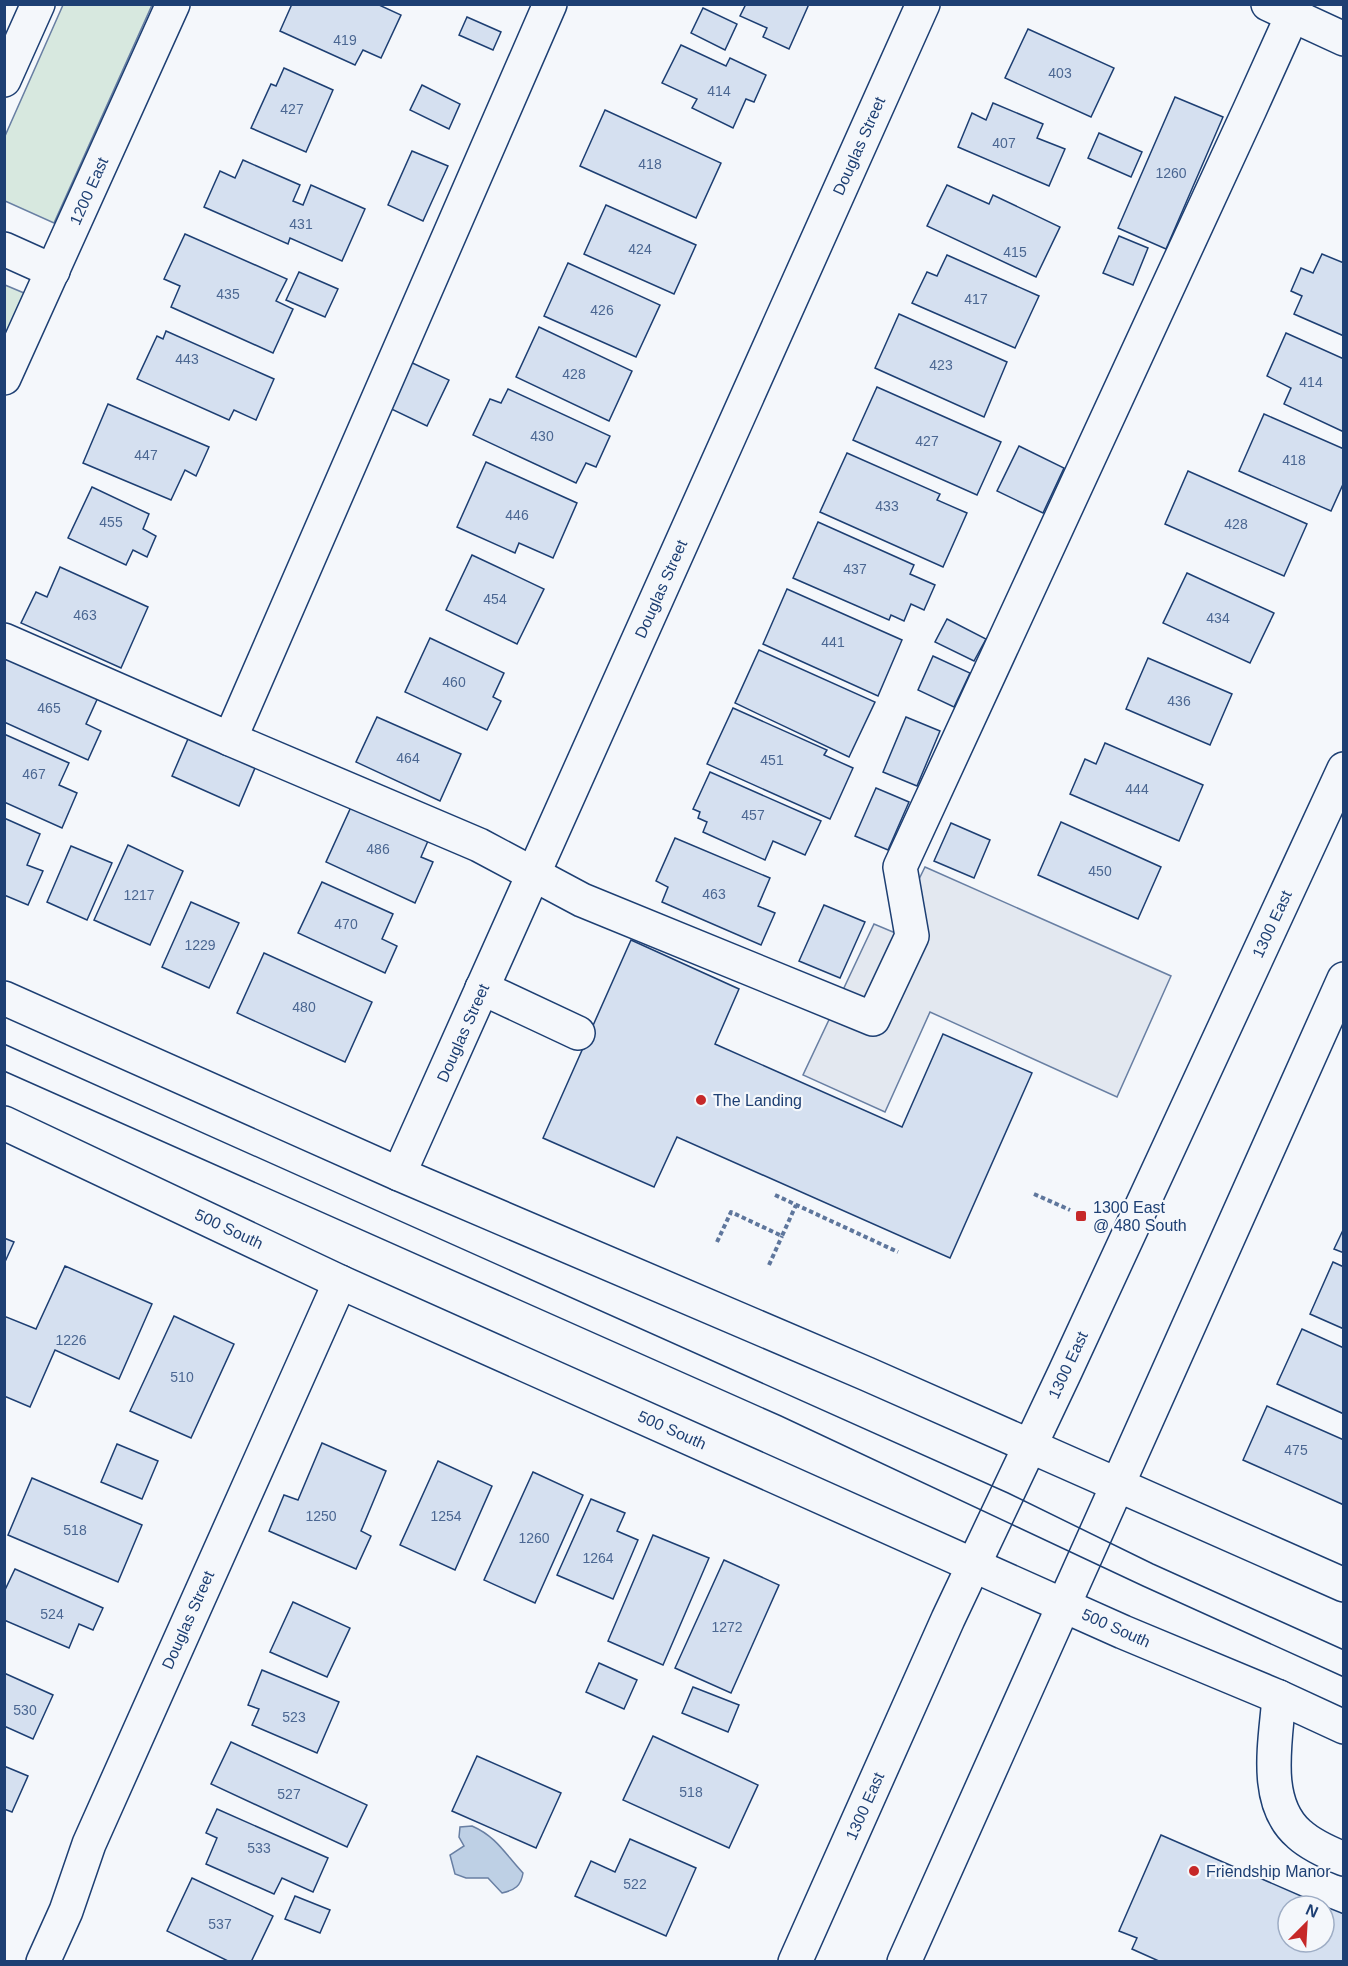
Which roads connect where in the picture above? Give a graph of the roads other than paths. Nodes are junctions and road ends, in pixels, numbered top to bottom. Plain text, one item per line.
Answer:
1 (38, 4) edge
2 (173, 4) edge
3 (550, 4) edge
4 (923, 4) edge
5 (1285, 8) edge
6 (1344, 39) edge
7 (4, 80) edge
8 (4, 249) edge
9 (53, 271) junction
10 (4, 378) edge
11 (4, 640) edge
12 (230, 739) junction
13 (1344, 769) edge
14 (533, 874) junction
15 (1344, 978) edge
16 (482, 988) junction
17 (4, 998) edge
18 (578, 1033) dead end
19 (4, 1123) edge
20 (399, 1174) junction
21 (340, 1282) junction
22 (1030, 1446) junction
23 (1119, 1484) junction
24 (973, 1565) junction
25 (1344, 1585) edge
26 (1063, 1605) junction
27 (1279, 1697) junction
28 (1344, 1727) edge
29 (1344, 1859) edge
30 (43, 1962) edge
31 (795, 1962) edge
32 (904, 1962) edge

1 - 7 main road
2 - 9 main road, 1200 East
3 - 12 main road
4 - 14 main road, Douglas Street
5 - 6 main road
5 - 14 main road
8 - 9 main road
9 - 10 main road, 1200 East
11 - 12 main road
12 - 14 main road
13 - 22 main road, 1300 East
14 - 16 main road, Douglas Street
15 - 23 main road
16 - 18 main road
16 - 20 main road, Douglas Street
17 - 20 main road
19 - 21 main road, 500 South
20 - 22 main road
21 - 24 main road, 500 South
21 - 30 main road, Douglas Street
22 - 23 main road
22 - 24 main road, 1300 East
23 - 25 main road
23 - 26 main road
24 - 26 main road, 500 South
24 - 31 main road, 1300 East
26 - 27 main road, 500 South
26 - 32 main road
27 - 28 main road, 500 South
27 - 29 main road

